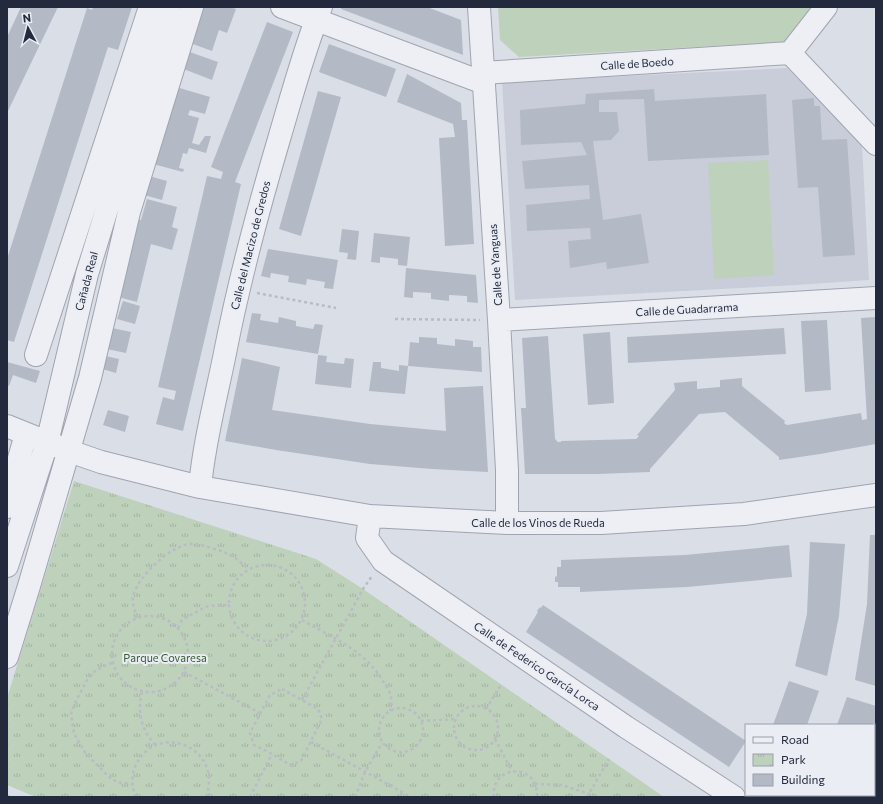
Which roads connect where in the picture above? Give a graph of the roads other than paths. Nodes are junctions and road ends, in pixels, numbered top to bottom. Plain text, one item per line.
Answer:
1 (150, 7) edge
2 (169, 7) edge
3 (192, 7) edge
4 (282, 7) edge
5 (479, 7) edge
6 (826, 7) edge
7 (319, 13) edge
8 (790, 53) junction
9 (484, 78) junction
10 (876, 144) edge
11 (876, 298) edge
12 (499, 320) junction
13 (36, 355) dead end
14 (16, 430) edge
15 (47, 443) junction
16 (68, 451) junction
17 (200, 487) junction
18 (876, 494) edge
19 (7, 507) edge
20 (370, 516) junction
21 (507, 523) junction
22 (8, 561) edge
23 (7, 657) edge
24 (734, 797) edge

1 - 13 street
2 - 15 street, Cañada Real
3 - 16 street
4 - 7 street, Calle de Boedo
5 - 9 street, Calle de Yanguas
6 - 8 street
7 - 9 street, Calle de Boedo
7 - 17 street, Calle del Macizo de Gredos
8 - 9 street, Calle de Boedo
8 - 10 street
9 - 12 street, Calle de Yanguas
11 - 12 street, Calle de Guadarrama
12 - 21 street, Calle de Yanguas
14 - 15 street
14 - 19 street
15 - 16 street
15 - 22 street, Cañada Real
16 - 17 street
16 - 23 street
17 - 20 street, Calle de los Vinos de Rueda
18 - 21 street, Calle de los Vinos de Rueda
20 - 21 street, Calle de los Vinos de Rueda
20 - 24 street, Calle de Federico García Lorca

